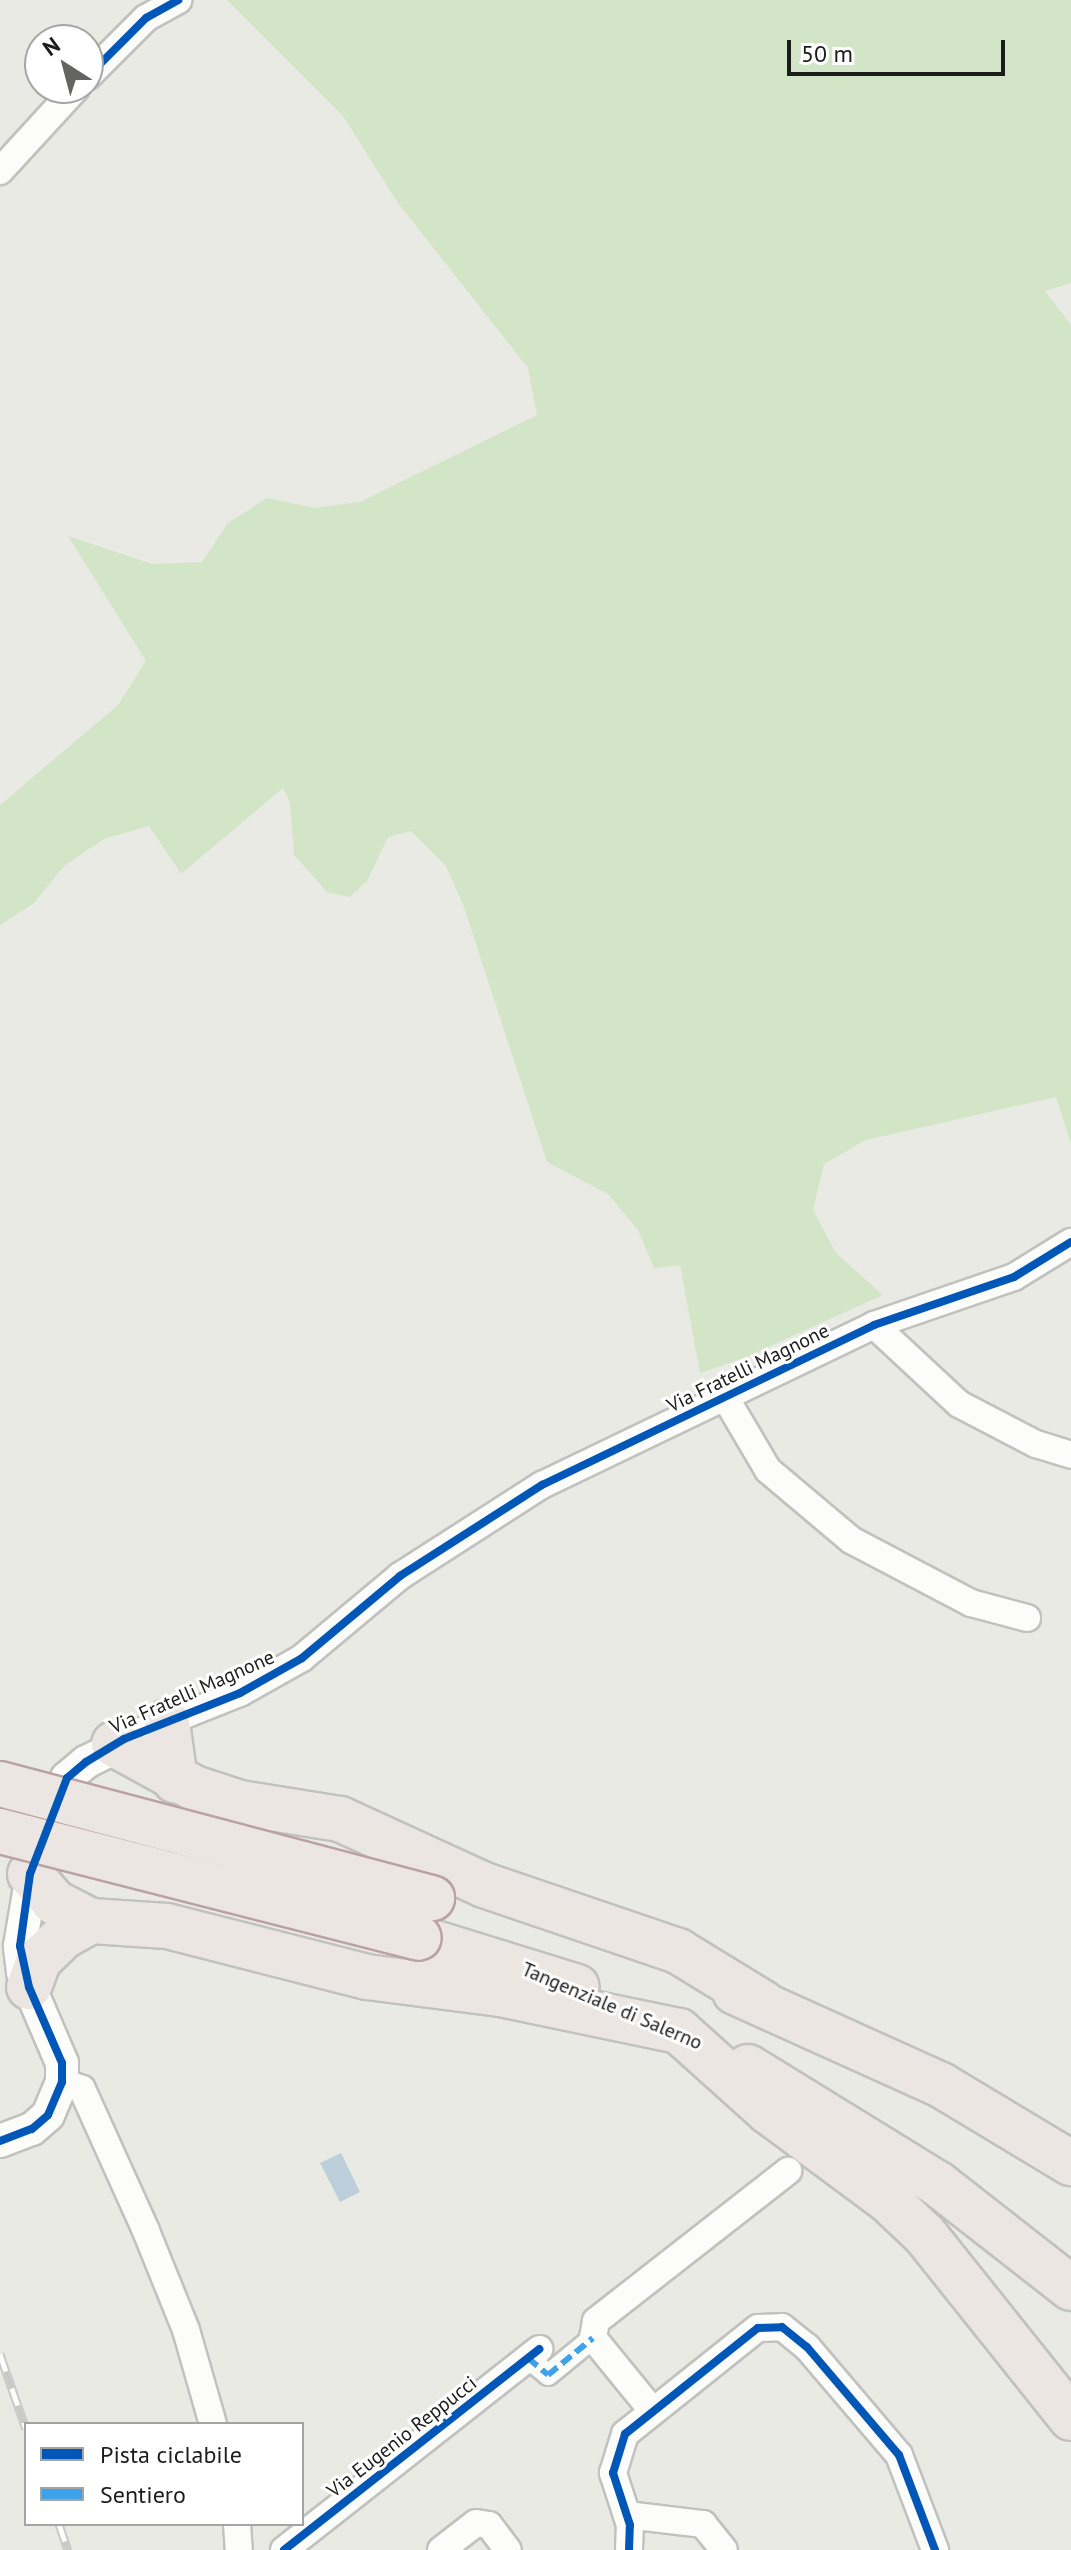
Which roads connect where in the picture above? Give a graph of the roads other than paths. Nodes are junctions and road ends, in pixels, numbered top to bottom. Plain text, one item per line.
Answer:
1 (178, 0) edge
2 (104, 60) edge
3 (61, 104) edge
4 (0, 171) edge
5 (1071, 1242) edge
6 (874, 1325) junction
7 (725, 1397) junction
8 (1071, 1455) edge
9 (1027, 1618) dead end
10 (167, 1722) junction
11 (114, 1744) junction
12 (175, 1780) junction
13 (0, 1784) edge
14 (0, 1831) edge
15 (30, 1874) junction
16 (425, 1918) junction
17 (91, 1921) junction
18 (29, 1987) junction
19 (763, 2003) junction
20 (679, 2031) junction
21 (62, 2082) junction
22 (0, 2141) edge
23 (1071, 2163) edge
24 (788, 2171) dead end
25 (1071, 2288) edge
26 (593, 2338) junction
27 (534, 2354) joint
28 (651, 2409) junction
29 (1071, 2418) edge
30 (212, 2422) edge
31 (627, 2515) junction
32 (237, 2526) edge
33 (239, 2550) edge
34 (284, 2550) edge
35 (441, 2550) edge
36 (508, 2550) edge
37 (629, 2550) edge
38 (724, 2550) edge
39 (935, 2550) edge

1 - 2 street
3 - 4 street
5 - 6 street, Via Fratelli Magnone
6 - 7 street, Via Fratelli Magnone
6 - 8 street
7 - 9 street, Via Fratelli Magnone
7 - 10 street, Via Fratelli Magnone
10 - 11 street, Via Fratelli Magnone
10 - 12 highway
11 - 12 highway
11 - 15 street, Via Fratelli Magnone
12 - 19 highway
13 - 16 highway, Tangenziale di Salerno, bridge
14 - 16 highway, Tangenziale di Salerno, bridge
15 - 17 highway
15 - 18 street, Via Fratelli Magnone
16 - 19 highway, Tangenziale di Salerno
16 - 20 highway, Tangenziale di Salerno
17 - 18 highway
17 - 20 highway
18 - 21 street, Via Fratelli Magnone
19 - 23 highway, Tangenziale di Salerno
20 - 25 highway, Tangenziale di Salerno
20 - 29 highway
21 - 22 street
21 - 30 street
24 - 26 street, Via Eugenio Reppucci
26 - 27 street, Via Eugenio Reppucci
26 - 28 street
27 - 34 street, Via Eugenio Reppucci
28 - 31 street
28 - 39 street
31 - 37 street
31 - 38 street
32 - 33 street
35 - 36 street

